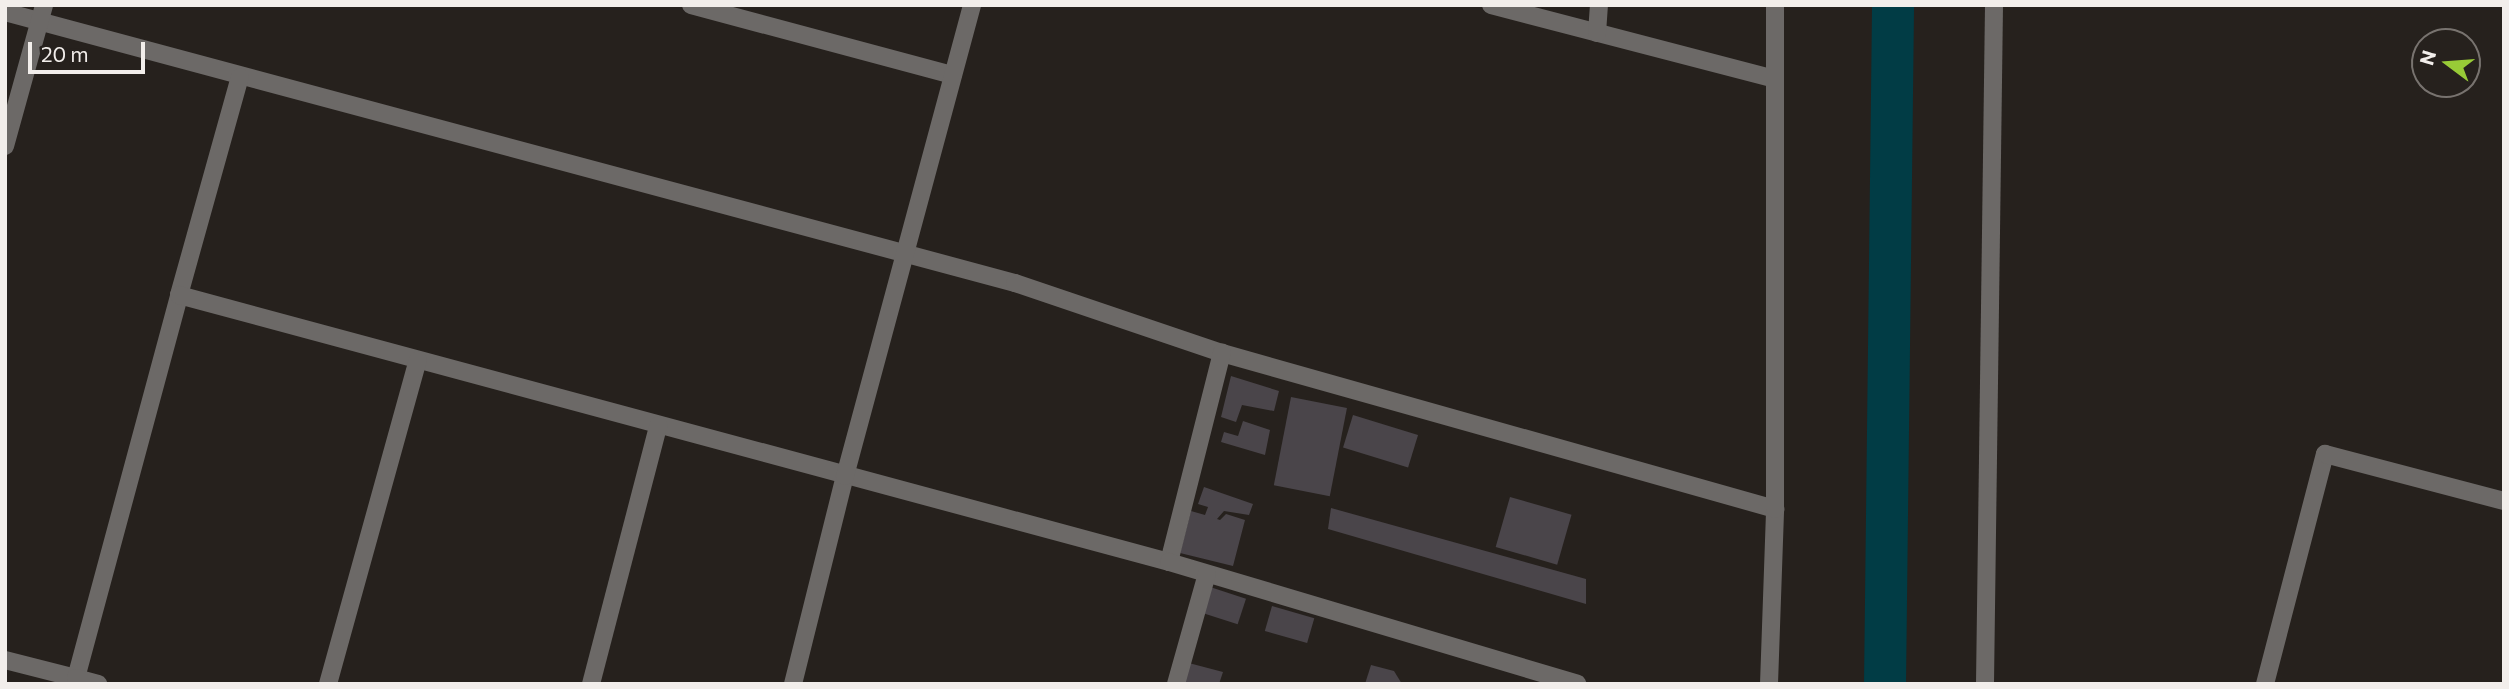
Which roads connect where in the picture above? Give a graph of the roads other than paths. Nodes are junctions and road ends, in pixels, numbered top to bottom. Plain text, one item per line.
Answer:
1 (691, 5) edge
2 (971, 5) edge
3 (1491, 5) edge
4 (1599, 5) edge
5 (1775, 5) edge
6 (1994, 5) edge
7 (5, 12) edge
8 (42, 13) edge
9 (1597, 33) junction
10 (953, 75) junction
11 (240, 77) junction
12 (1775, 79) junction
13 (5, 146) edge
14 (905, 254) junction
15 (179, 295) junction
16 (1222, 354) junction
17 (418, 360) junction
18 (658, 426) junction
19 (845, 476) junction
20 (2504, 501) edge
21 (1775, 509) junction
22 (1169, 562) junction
23 (1207, 574) junction
24 (5, 660) edge
25 (76, 678) junction
26 (98, 684) edge
27 (328, 684) edge
28 (591, 684) edge
29 (793, 684) edge
30 (1177, 684) edge
31 (1577, 684) edge
32 (1769, 684) edge
33 (1986, 684) edge
34 (2265, 684) edge

1 - 10 street
2 - 10 street
3 - 9 street
4 - 9 street
5 - 12 street
6 - 33 street
7 - 8 street
8 - 11 street
8 - 13 street
9 - 12 street
10 - 14 street
11 - 14 street
11 - 15 street
12 - 21 street
14 - 16 street
14 - 19 street
15 - 17 street
15 - 25 street
16 - 21 street
16 - 22 street
17 - 18 street
17 - 27 street
18 - 19 street
18 - 28 street
19 - 22 street
19 - 29 street
20 - 34 street
21 - 32 street
22 - 23 street
23 - 30 street
23 - 31 street
24 - 25 street
25 - 26 street

